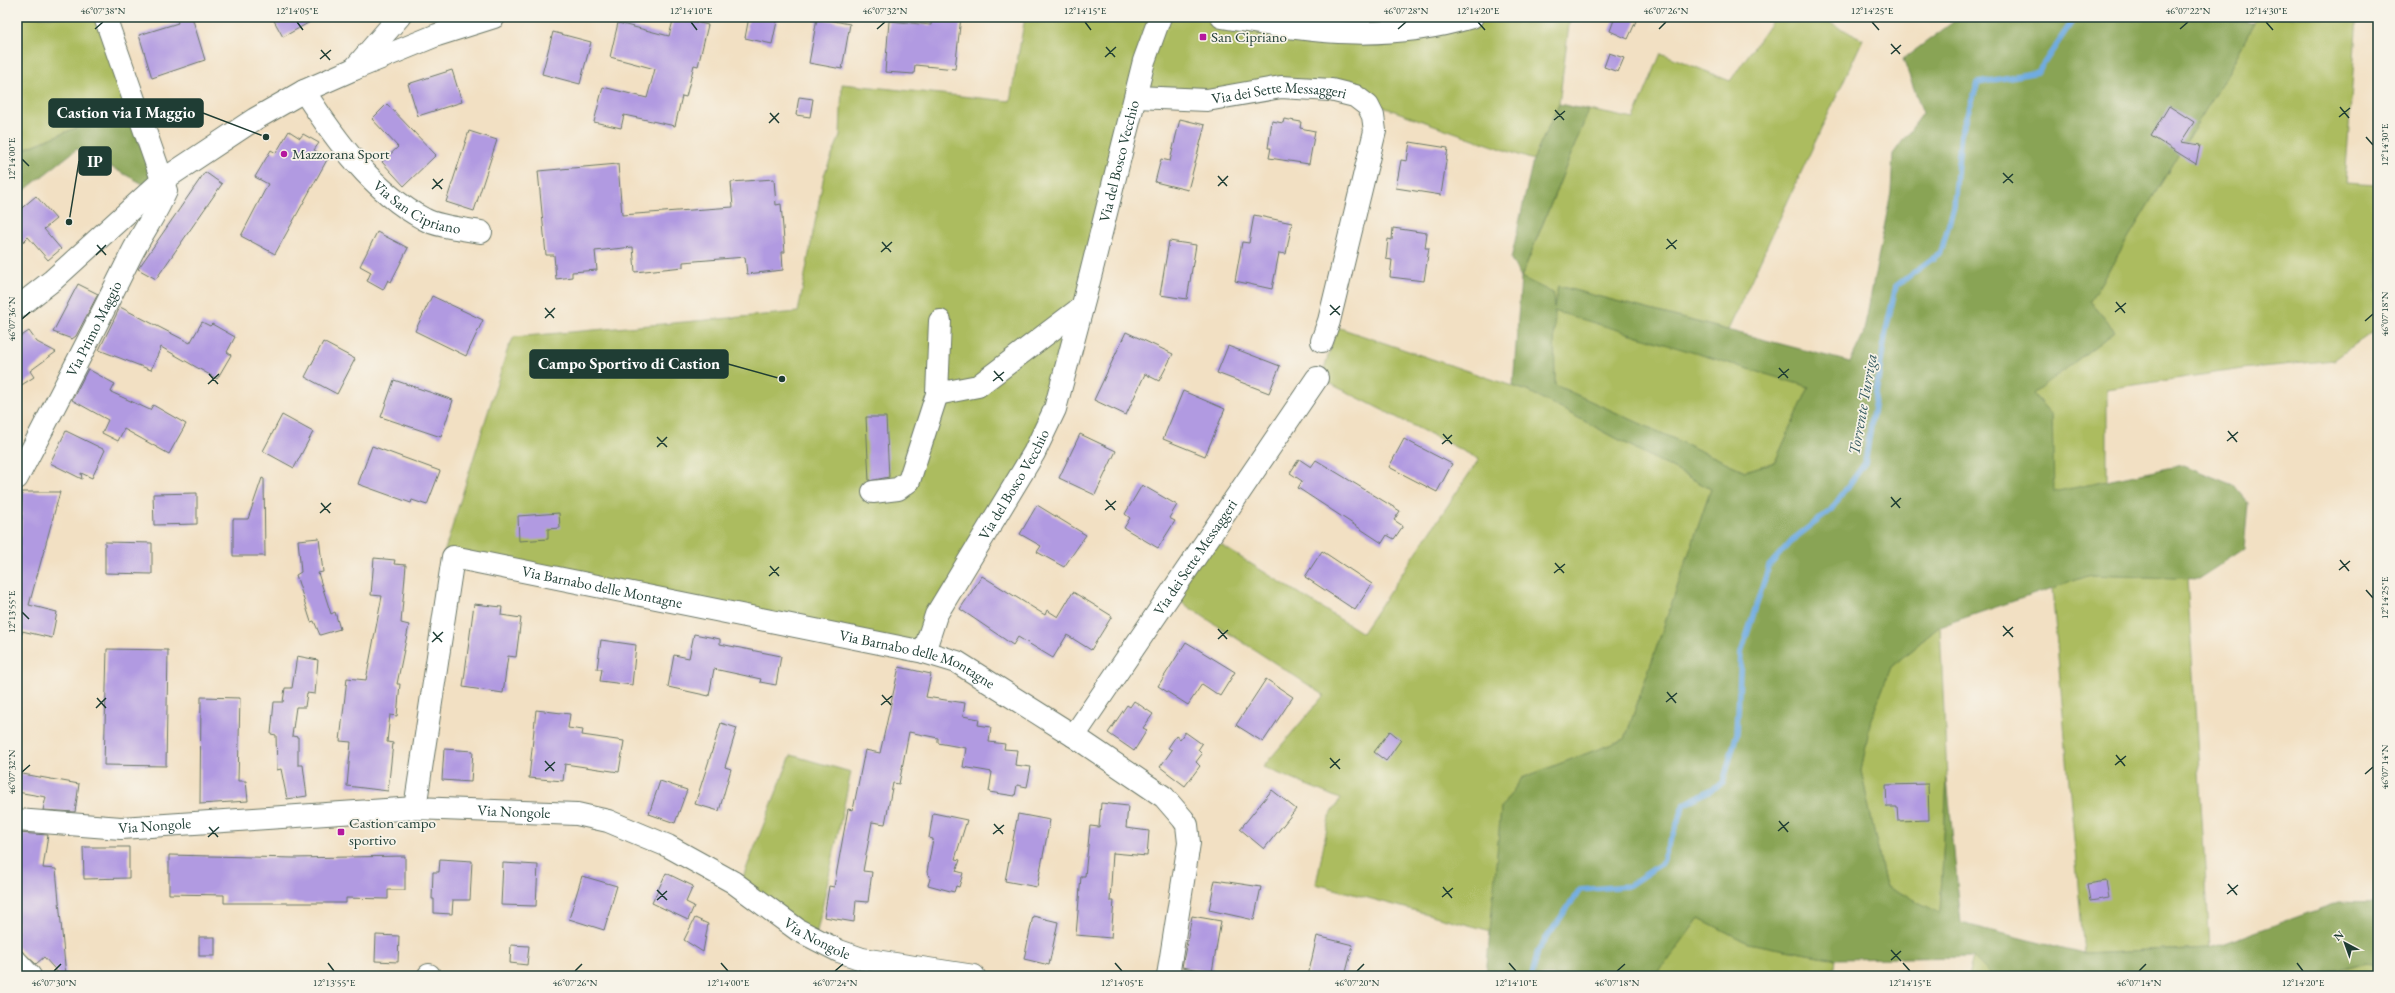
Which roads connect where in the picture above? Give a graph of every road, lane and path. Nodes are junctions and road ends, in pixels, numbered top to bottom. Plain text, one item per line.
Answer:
1 (105, 17) edge
2 (399, 17) edge
3 (494, 17) edge
4 (1160, 17) edge
5 (1222, 17) edge
6 (1472, 17) edge
7 (1315, 24) edge
8 (354, 69) junction
9 (304, 91) junction
10 (1136, 97) junction
11 (163, 180) junction
12 (481, 232) dead end
13 (1082, 307) junction
14 (17, 308) edge
15 (940, 321) dead end
16 (1322, 341) dead end
17 (1317, 378) dead end
18 (937, 394) junction
19 (17, 478) edge
20 (874, 492) dead end
21 (924, 652) junction
22 (1074, 736) junction
23 (416, 808) junction
24 (17, 820) edge
25 (17, 962) edge
26 (862, 968) edge
27 (30, 976) edge
28 (974, 976) edge
29 (1168, 976) edge

1 - 11 street
2 - 8 street
3 - 8 street
4 - 10 street, Via del Bosco Vecchio
5 - 7 street
6 - 7 street
8 - 9 street
9 - 11 street
9 - 12 street, Via San Cipriano
10 - 13 street, Via del Bosco Vecchio
10 - 16 street, Via dei Sette Messaggeri
11 - 14 street
11 - 19 street, Via Primo Maggio
13 - 18 street
13 - 21 street, Via del Bosco Vecchio
15 - 18 street
17 - 22 street, Via dei Sette Messaggeri
18 - 20 street
21 - 22 street, Via Barnabo delle Montagne
21 - 23 street, Via Barnabo delle Montagne
22 - 29 street, Via Barnabo delle Montagne
23 - 24 street, Via Nongole
23 - 26 street, Via Nongole
25 - 27 street
26 - 28 street, Via Nongole

